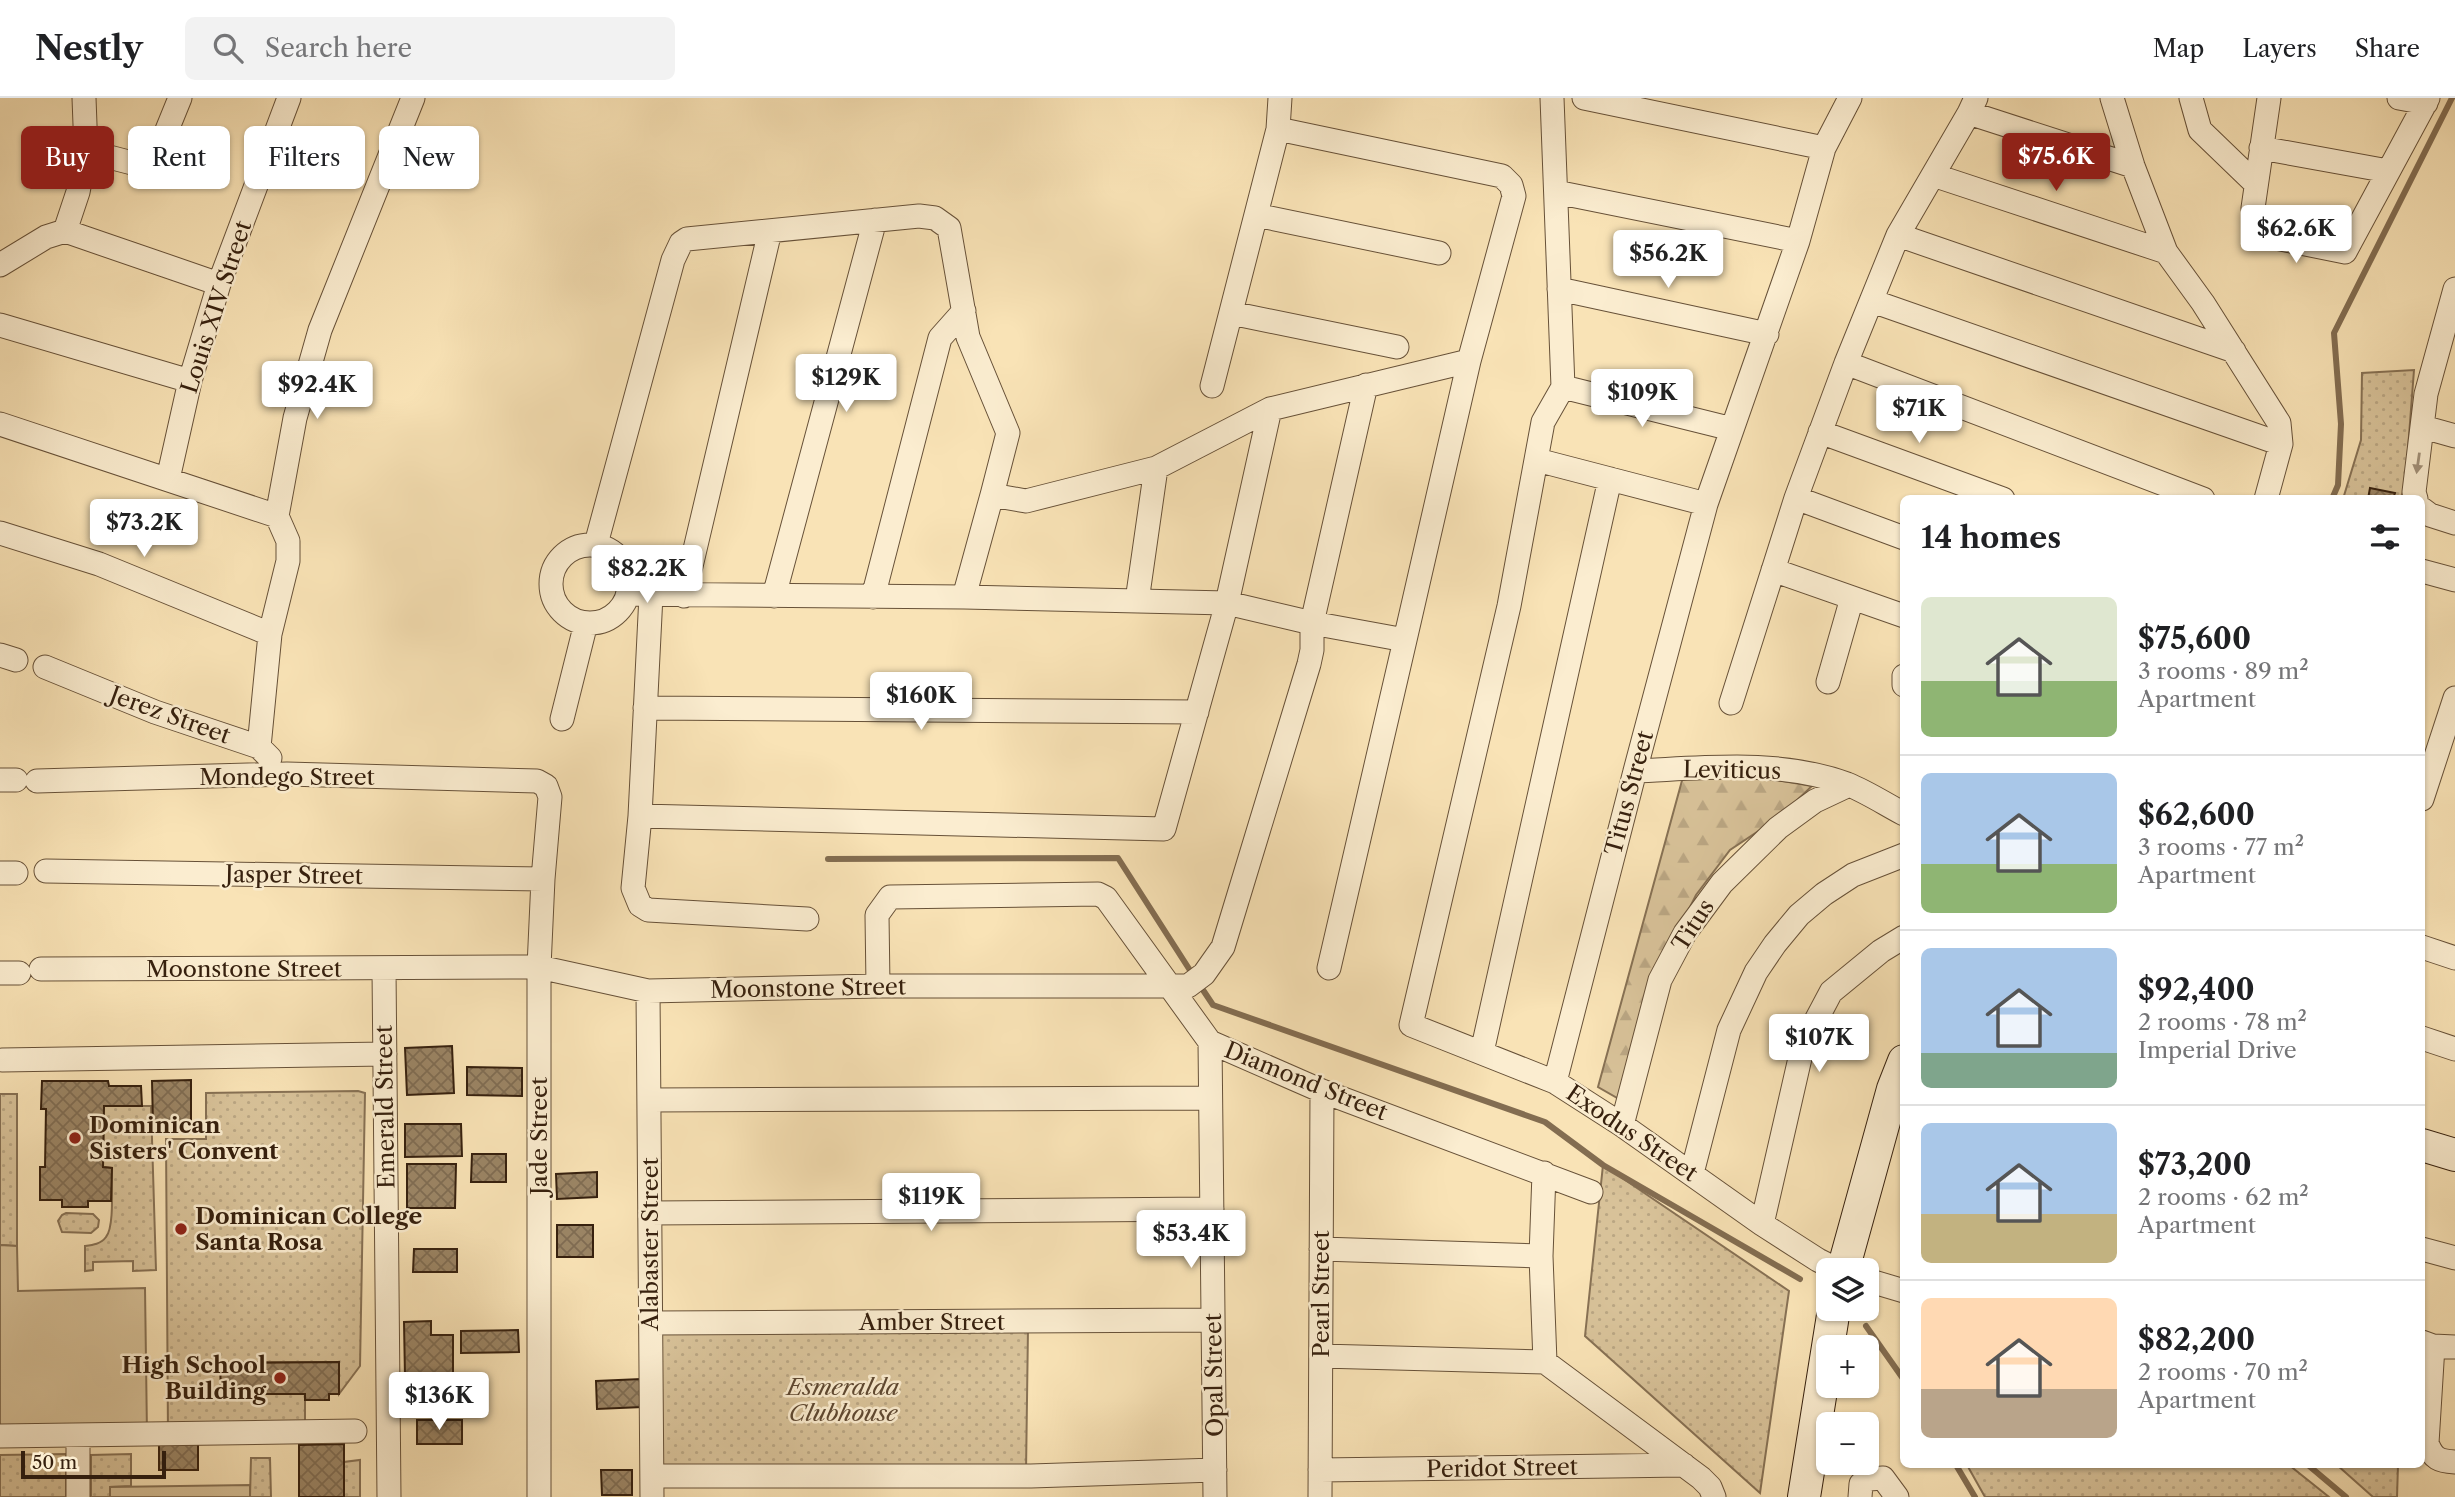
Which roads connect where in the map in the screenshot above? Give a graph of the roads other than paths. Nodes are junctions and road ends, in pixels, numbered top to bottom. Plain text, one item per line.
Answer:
1 (84, 98) edge
2 (180, 98) edge
3 (289, 98) edge
4 (413, 98) edge
5 (1280, 98) edge
6 (1552, 98) edge
7 (1584, 98) edge
8 (1850, 98) edge
9 (2112, 98) edge
10 (2191, 98) edge
11 (2269, 98) edge
12 (2399, 98) edge
13 (2427, 101) edge
14 (1973, 105) edge
15 (85, 126) edge
16 (1278, 129) junction
17 (1824, 148) junction
18 (2261, 148) junction
19 (114, 158) edge
20 (2133, 166) junction
21 (2388, 171) junction
22 (1933, 175) junction
23 (2256, 184) junction
24 (79, 189) edge
25 (1556, 192) junction
26 (1256, 215) junction
27 (875, 220) junction
28 (65, 231) junction
29 (770, 231) junction
30 (1898, 235) junction
31 (1798, 241) junction
32 (2166, 252) junction
33 (1439, 253) dead end
34 (0, 265) edge
35 (219, 284) junction
36 (1559, 289) junction
37 (2455, 289) edge
38 (1872, 301) junction
39 (964, 311) junction
40 (1231, 313) junction
41 (0, 325) edge
42 (1767, 334) junction
43 (1396, 347) dead end
44 (2234, 351) junction
45 (2447, 351) edge
46 (1469, 361) junction
47 (1846, 363) junction
48 (190, 381) junction
49 (1366, 385) junction
50 (1212, 386) dead end
51 (1563, 387) junction
52 (1270, 409) junction
53 (0, 424) edge
54 (2423, 427) junction
55 (1732, 429) junction
56 (1820, 432) junction
57 (2455, 436) edge
58 (2281, 444) junction
59 (1537, 460) junction
60 (1156, 468) junction
61 (168, 479) junction
62 (1610, 479) junction
63 (992, 495) junction
64 (1992, 495) edge
65 (2192, 495) edge
66 (2267, 495) edge
67 (2415, 495) edge
68 (1796, 498) junction
69 (1706, 504) junction
70 (2425, 511) edge
71 (277, 516) junction
72 (2455, 523) edge
73 (0, 533) edge
74 (1900, 537) edge
75 (597, 544) junction
76 (1773, 570) junction
77 (2425, 572) edge
78 (2455, 580) edge
79 (639, 595) junction
80 (684, 596) junction
81 (775, 596) junction
82 (873, 597) junction
83 (964, 597) junction
84 (1852, 598) junction
85 (1137, 601) junction
86 (1227, 603) junction
87 (1900, 615) edge
88 (586, 623) junction
89 (1312, 623) junction
90 (270, 634) junction
91 (1405, 640) junction
92 (45, 667) dead end
93 (1828, 682) dead end
94 (2455, 698) edge
95 (1731, 703) dead end
96 (645, 708) junction
97 (1197, 712) junction
98 (562, 719) dead end
99 (259, 747) junction
100 (1635, 771) junction
101 (287, 774) junction
102 (18, 780) edge
103 (537, 781) joint
104 (1849, 785) junction
105 (2425, 790) edge
106 (1900, 812) edge
107 (640, 816) junction
108 (1900, 857) edge
109 (46, 872) dead end
110 (543, 879) junction
111 (807, 919) dead end
112 (1900, 939) edge
113 (2425, 948) edge
114 (2455, 958) edge
115 (539, 967) junction
116 (1329, 968) dead end
117 (384, 969) junction
118 (20, 972) edge
119 (878, 986) junction
120 (1170, 986) junction
121 (648, 991) junction
122 (2425, 1039) edge
123 (1210, 1042) junction
124 (2455, 1049) edge
125 (1482, 1052) junction
126 (385, 1054) junction
127 (2, 1060) dead end
128 (1900, 1070) edge
129 (1555, 1082) junction
130 (1322, 1091) junction
131 (1210, 1098) junction
132 (649, 1100) junction
133 (1622, 1125) junction
134 (2425, 1145) edge
135 (2455, 1155) edge
136 (1544, 1173) junction
137 (1692, 1173) junction
138 (1591, 1192) dead end
139 (1212, 1209) junction
140 (650, 1213) junction
141 (1762, 1223) junction
142 (1321, 1249) junction
143 (2425, 1250) edge
144 (1541, 1256) junction
145 (1843, 1258) edge
146 (2455, 1258) edge
147 (1816, 1259) edge
148 (1879, 1284) edge
149 (1900, 1290) edge
150 (1213, 1320) junction
151 (1832, 1321) edge
152 (651, 1323) junction
153 (2437, 1345) edge
154 (1321, 1356) junction
155 (1545, 1362) junction
156 (355, 1431) dead end
157 (78, 1435) junction
158 (0, 1436) edge
159 (2455, 1462) edge
160 (1684, 1465) junction
161 (1215, 1470) junction
162 (1320, 1470) junction
163 (652, 1487) edge
164 (78, 1497) edge
165 (389, 1497) edge
166 (539, 1497) edge
167 (1215, 1497) edge
168 (1320, 1497) edge
169 (1714, 1497) edge
170 (1804, 1497) edge
171 (1860, 1497) edge
172 (1897, 1497) edge

1 - 15 street
2 - 19 street
3 - 35 street, Louis XIV Street
4 - 71 street
5 - 16 street
6 - 25 street
7 - 17 street
8 - 17 street, Titus Street
9 - 20 street
10 - 23 street
11 - 18 street
12 - 13 street
13 - 21 street
14 - 20 street
14 - 22 street
16 - 26 street
16 - 46 street
17 - 31 street, Titus Street
18 - 21 street
18 - 23 street
20 - 32 street
21 - 23 street
22 - 30 street
22 - 32 street
24 - 28 street
25 - 31 street
25 - 36 street
26 - 33 street
26 - 40 street
27 - 29 street
27 - 39 street
27 - 81 street
28 - 34 street
28 - 35 street
29 - 75 street
29 - 80 street
30 - 38 street
30 - 44 street
31 - 42 street, Titus Street
32 - 44 street
35 - 48 street, Louis XIV Street
36 - 42 street
36 - 51 street
37 - 45 street
38 - 47 street
38 - 58 street
39 - 63 street
39 - 82 street
40 - 43 street
40 - 50 street
41 - 48 street
42 - 55 street, Titus Street
44 - 58 street
45 - 54 street
46 - 49 street
46 - 91 street
47 - 56 street
47 - 65 street
48 - 61 street, Louis XIV Street
49 - 52 street
49 - 89 street, Moonstone Street
51 - 55 street
51 - 59 street
52 - 60 street
52 - 86 street
53 - 61 street
54 - 57 street
54 -> 67 street
55 - 69 street, Titus Street
56 - 64 street
56 - 68 street
58 - 66 street
59 - 62 street
59 - 125 street, Exodus Street
60 - 63 street
60 - 85 street
61 - 71 street
62 - 69 street
62 - 125 street
63 - 83 street
68 - 74 street
68 - 76 street
69 - 100 street, Titus Street
70 - 72 street
71 - 90 street
73 - 90 street
75 - 79 street
75 - 88 street
76 - 84 street
76 - 95 street
77 - 78 street
79 - 80 street
79 - 88 street
79 - 96 street
80 - 81 street
81 - 82 street
82 - 83 street
83 - 85 street
84 - 87 street
84 - 93 street
85 - 86 street
86 - 89 street
86 - 97 street
88 - 98 street
89 - 91 street
89 - 120 street, Moonstone Street
90 - 99 street
91 - 116 street
92 - 99 street, Jerez Street
94 - 105 street
96 - 97 street
96 - 107 street
97 - 107 street
99 - 101 street, Jerez Street
100 - 104 street, Leviticus
100 - 129 street, Titus Street
101 - 102 street, Mondego Street
101 - 103 street, Mondego Street
103 - 110 street, Jade Street
104 - 106 street, Leviticus
104 - 133 street, Titus
107 - 111 street
108 - 137 street
109 - 110 street, Jasper Street
110 - 115 street, Jade Street
112 - 141 street
113 - 114 street
115 - 117 street, Moonstone Street
115 - 121 street, Moonstone Street
115 - 166 street, Jade Street
117 - 118 street, Moonstone Street
117 - 126 street, Emerald Street
119 - 120 street, Moonstone Street
119 - 120 street, Diamond Street
119 - 121 street, Moonstone Street
120 - 123 street, Diamond Street
121 - 132 street, Alabaster Street
122 - 124 street
123 - 130 street, Diamond Street
123 - 131 street, Opal Street
125 - 129 street, Exodus Street
126 - 127 street
126 - 165 street, Emerald Street
128 - 145 street
129 - 133 street, Exodus Street
130 - 136 street, Diamond Street
130 - 142 street, Pearl Street
131 - 132 street
131 - 139 street, Opal Street
132 - 140 street, Alabaster Street
133 - 137 street, Exodus Street
134 - 135 street
136 - 138 street, Diamond Street
136 - 144 street
137 - 141 street, Exodus Street
139 - 140 street
139 - 150 street, Opal Street
140 - 152 street, Alabaster Street
141 - 147 street, Exodus Street
142 - 144 street
142 - 154 street, Pearl Street
143 - 146 street
144 - 155 street
148 - 149 street
150 - 152 street, Amber Street
150 - 161 street, Opal Street
151 - 170 street
152 - 163 street, Alabaster Street
153 - 159 street
154 - 155 street
154 - 162 street, Pearl Street
155 - 160 street
156 - 157 street
157 - 158 street
157 - 164 street
160 - 162 street, Peridot Street
160 - 169 street
161 - 163 street
161 - 167 street, Opal Street
162 - 168 street, Pearl Street
171 - 172 street

